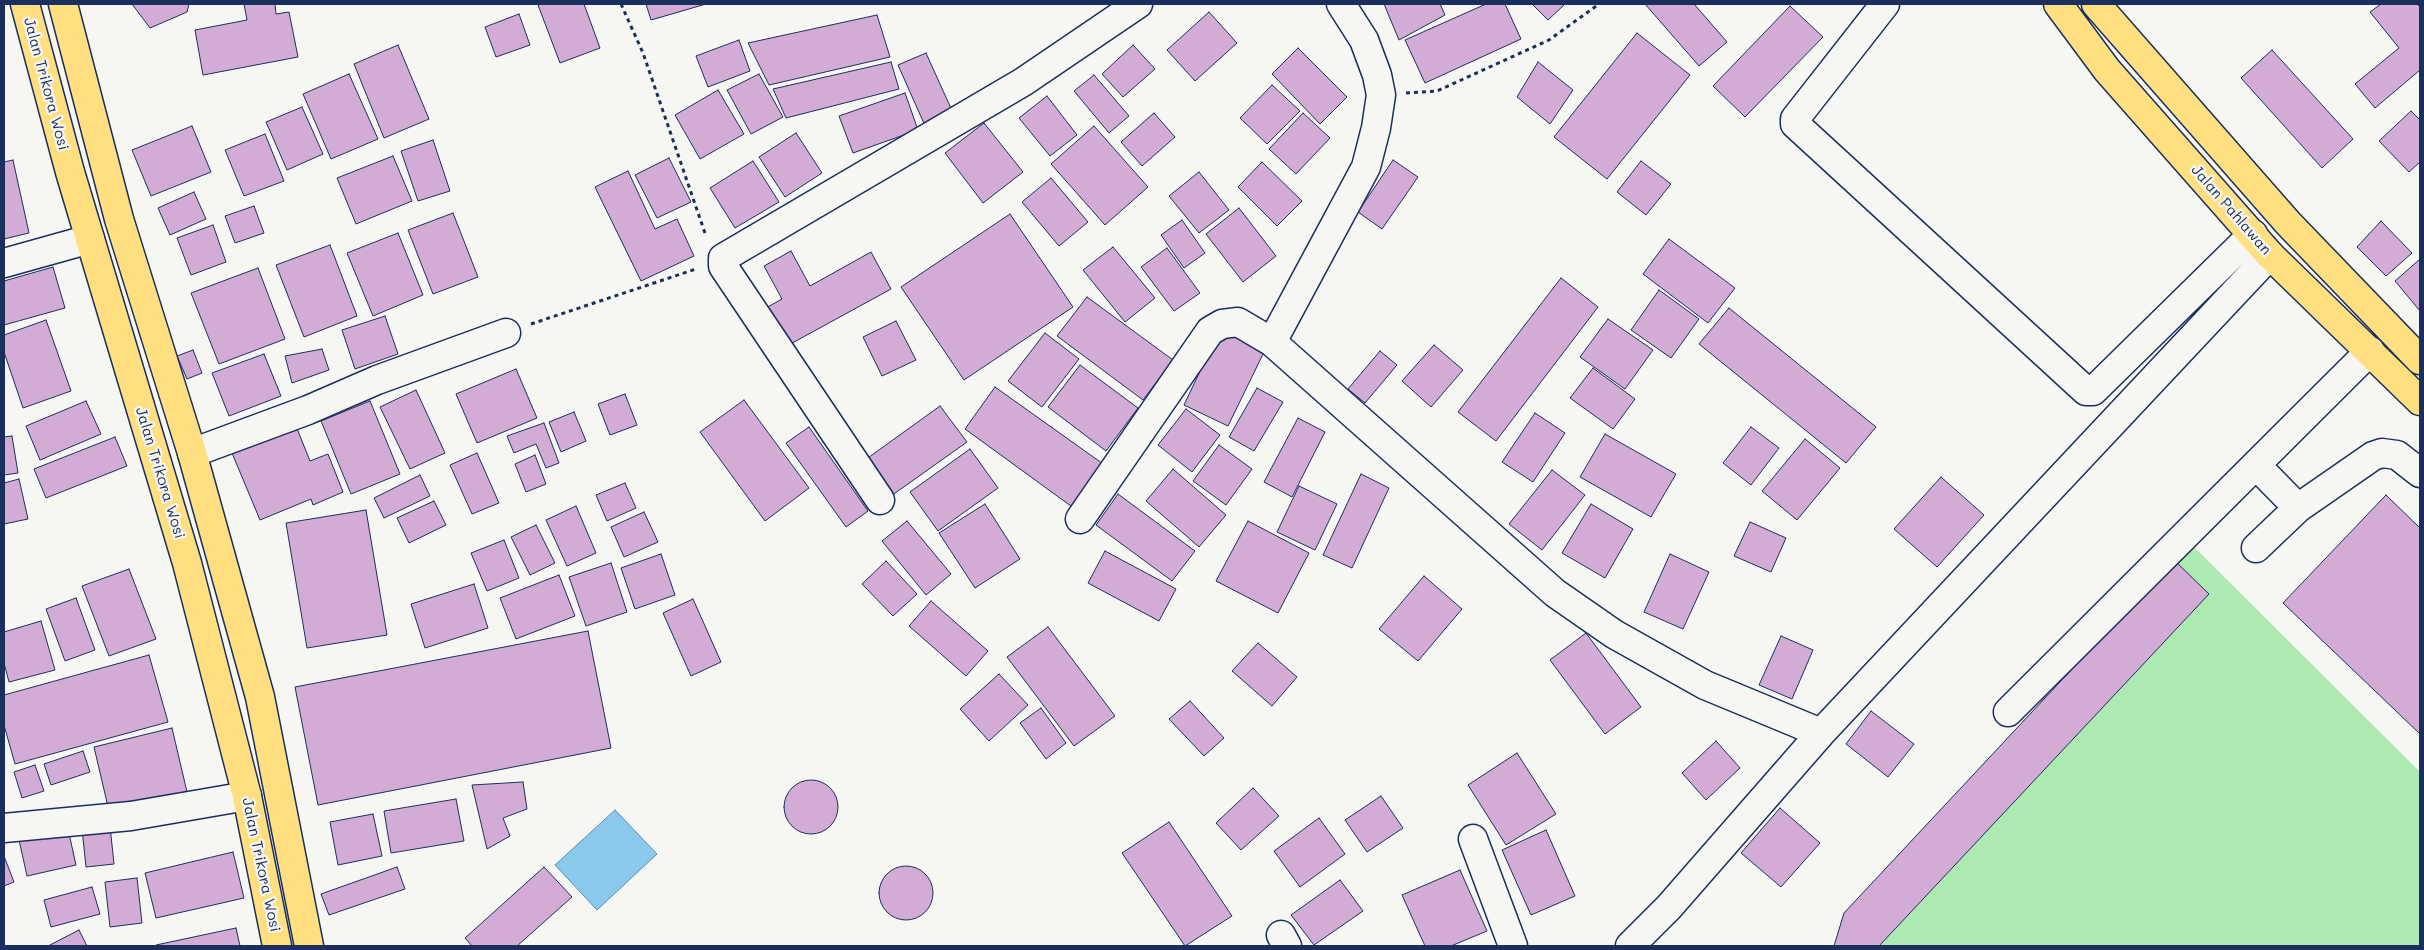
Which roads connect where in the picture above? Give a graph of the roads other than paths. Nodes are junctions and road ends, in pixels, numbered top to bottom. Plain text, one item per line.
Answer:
1 (25, 4) edge
2 (63, 4) edge
3 (1138, 4) edge
4 (1341, 4) edge
5 (1884, 4) edge
6 (2058, 4) edge
7 (2096, 4) edge
8 (2134, 48) junction
9 (2107, 70) junction
10 (105, 163) junction
11 (70, 172) junction
12 (2252, 234) junction
13 (90, 238) junction
14 (2270, 255) junction
15 (4, 263) edge
16 (506, 333) road end
17 (1272, 342) junction
18 (2370, 351) junction
19 (2420, 360) edge
20 (2420, 401) edge
21 (192, 453) junction
22 (2256, 465) junction
23 (2420, 474) edge
24 (880, 500) dead end
25 (2298, 508) junction
26 (1080, 519) dead end
27 (2256, 548) dead end
28 (2008, 712) dead end
29 (1821, 733) junction
30 (247, 796) junction
31 (4, 828) edge
32 (1473, 839) dead end
33 (277, 946) edge
34 (310, 946) edge
35 (1513, 946) edge
36 (1630, 946) edge

1 - 11 main road, Jalan Trikora Wosi
2 - 10 main road, Jalan Trikora Wosi
3 - 24 street
4 - 17 street
5 - 12 street
6 - 9 main road, Jalan Pahlawan
7 - 8 main road
8 - 9 main road
8 - 19 main road
9 - 12 main road, Jalan Pahlawan
10 - 11 main road
10 - 21 main road, Jalan Trikora Wosi
11 - 13 main road, Jalan Trikora Wosi
12 - 14 main road, Jalan Pahlawan
13 - 15 street
13 - 30 main road, Jalan Trikora Wosi
14 - 18 main road, Jalan Pahlawan
14 - 29 street
16 - 21 street
17 - 26 street
17 - 29 street
18 - 20 main road, Jalan Pahlawan
18 - 22 street
21 - 34 main road, Jalan Trikora Wosi
22 - 25 street
22 - 28 street
23 - 25 street
25 - 27 street
29 - 36 street
30 - 31 street
30 - 33 main road, Jalan Trikora Wosi
32 - 35 street

